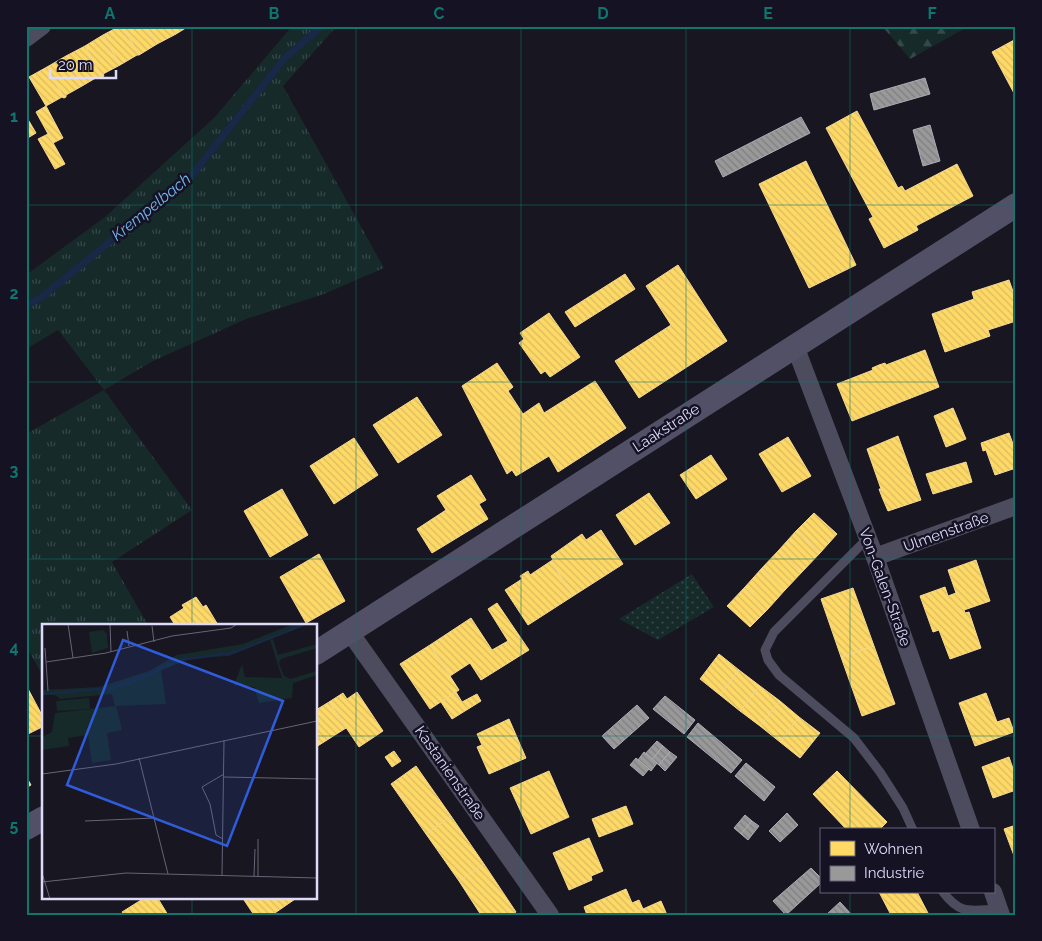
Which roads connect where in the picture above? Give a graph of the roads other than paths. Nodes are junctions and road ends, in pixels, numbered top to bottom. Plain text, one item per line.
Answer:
1 (42, 26) edge
2 (26, 38) edge
3 (1016, 205) edge
4 (795, 346) junction
5 (1016, 506) edge
6 (868, 538) junction
7 (875, 557) junction
8 (349, 631) junction
9 (318, 652) edge
10 (42, 819) edge
11 (26, 828) edge
12 (912, 828) edge
13 (970, 828) edge
14 (944, 894) edge
15 (994, 894) edge
16 (1000, 912) edge
17 (550, 915) edge

1 - 2 street
3 - 4 street, Laakstraße
4 - 6 street, Von-Galen-Straße
4 - 8 street, Laakstraße
5 - 7 street, Ulmenstraße
6 - 7 street, Von-Galen-Straße
6 - 12 lane
7 - 13 street, Von-Galen-Straße
8 - 9 street, Laakstraße
8 - 17 street, Kastanienstraße
10 - 11 street
14 - 16 lane
15 - 16 street

